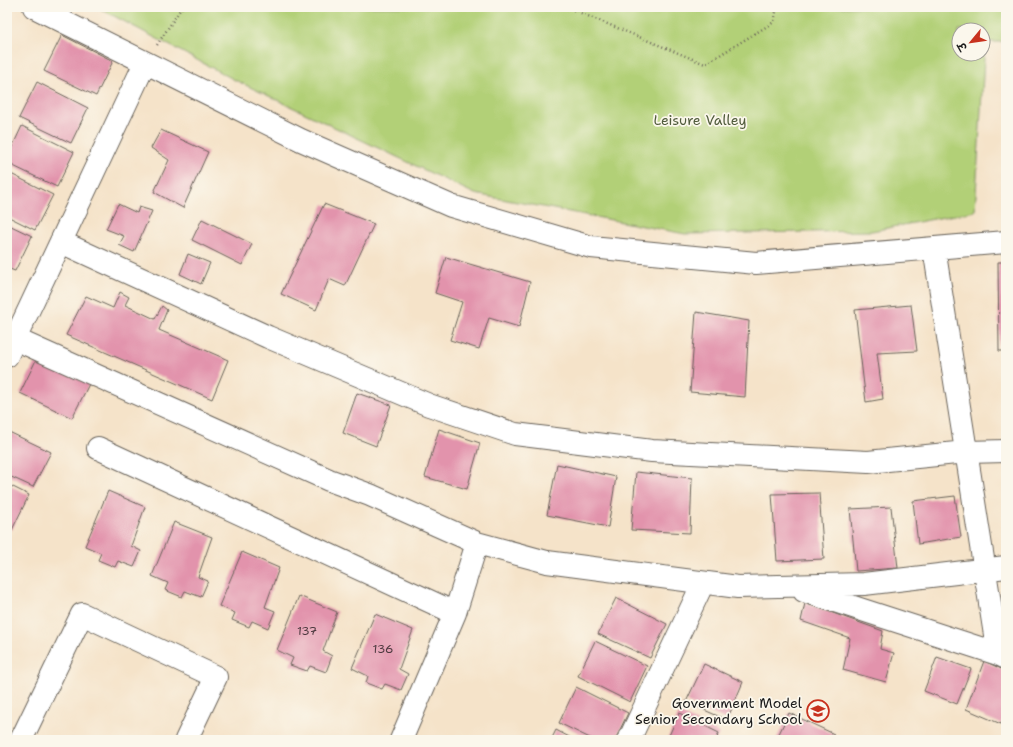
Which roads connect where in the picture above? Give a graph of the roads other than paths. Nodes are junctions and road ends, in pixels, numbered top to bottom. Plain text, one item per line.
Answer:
1 (34, 7) edge
2 (146, 63) junction
3 (61, 242) junction
4 (1006, 242) edge
5 (934, 248) junction
6 (11, 348) edge
7 (98, 448) dead end
8 (1006, 451) edge
9 (966, 452) junction
10 (477, 543) junction
11 (1006, 567) edge
12 (984, 570) junction
13 (702, 583) junction
14 (788, 586) junction
15 (455, 614) junction
16 (1002, 656) edge
17 (21, 740) edge
18 (186, 740) edge
19 (400, 740) edge
20 (629, 740) edge

1 - 2 street
2 - 3 street
2 - 5 street
3 - 6 street
3 - 9 street
4 - 5 street
5 - 9 street
6 - 10 street
7 - 15 street
8 - 9 street
9 - 12 street
10 - 13 street
10 - 15 street
11 - 12 street
12 - 14 street
12 - 16 street
13 - 14 street
13 - 20 street
14 - 16 street
15 - 19 street
17 - 18 street

